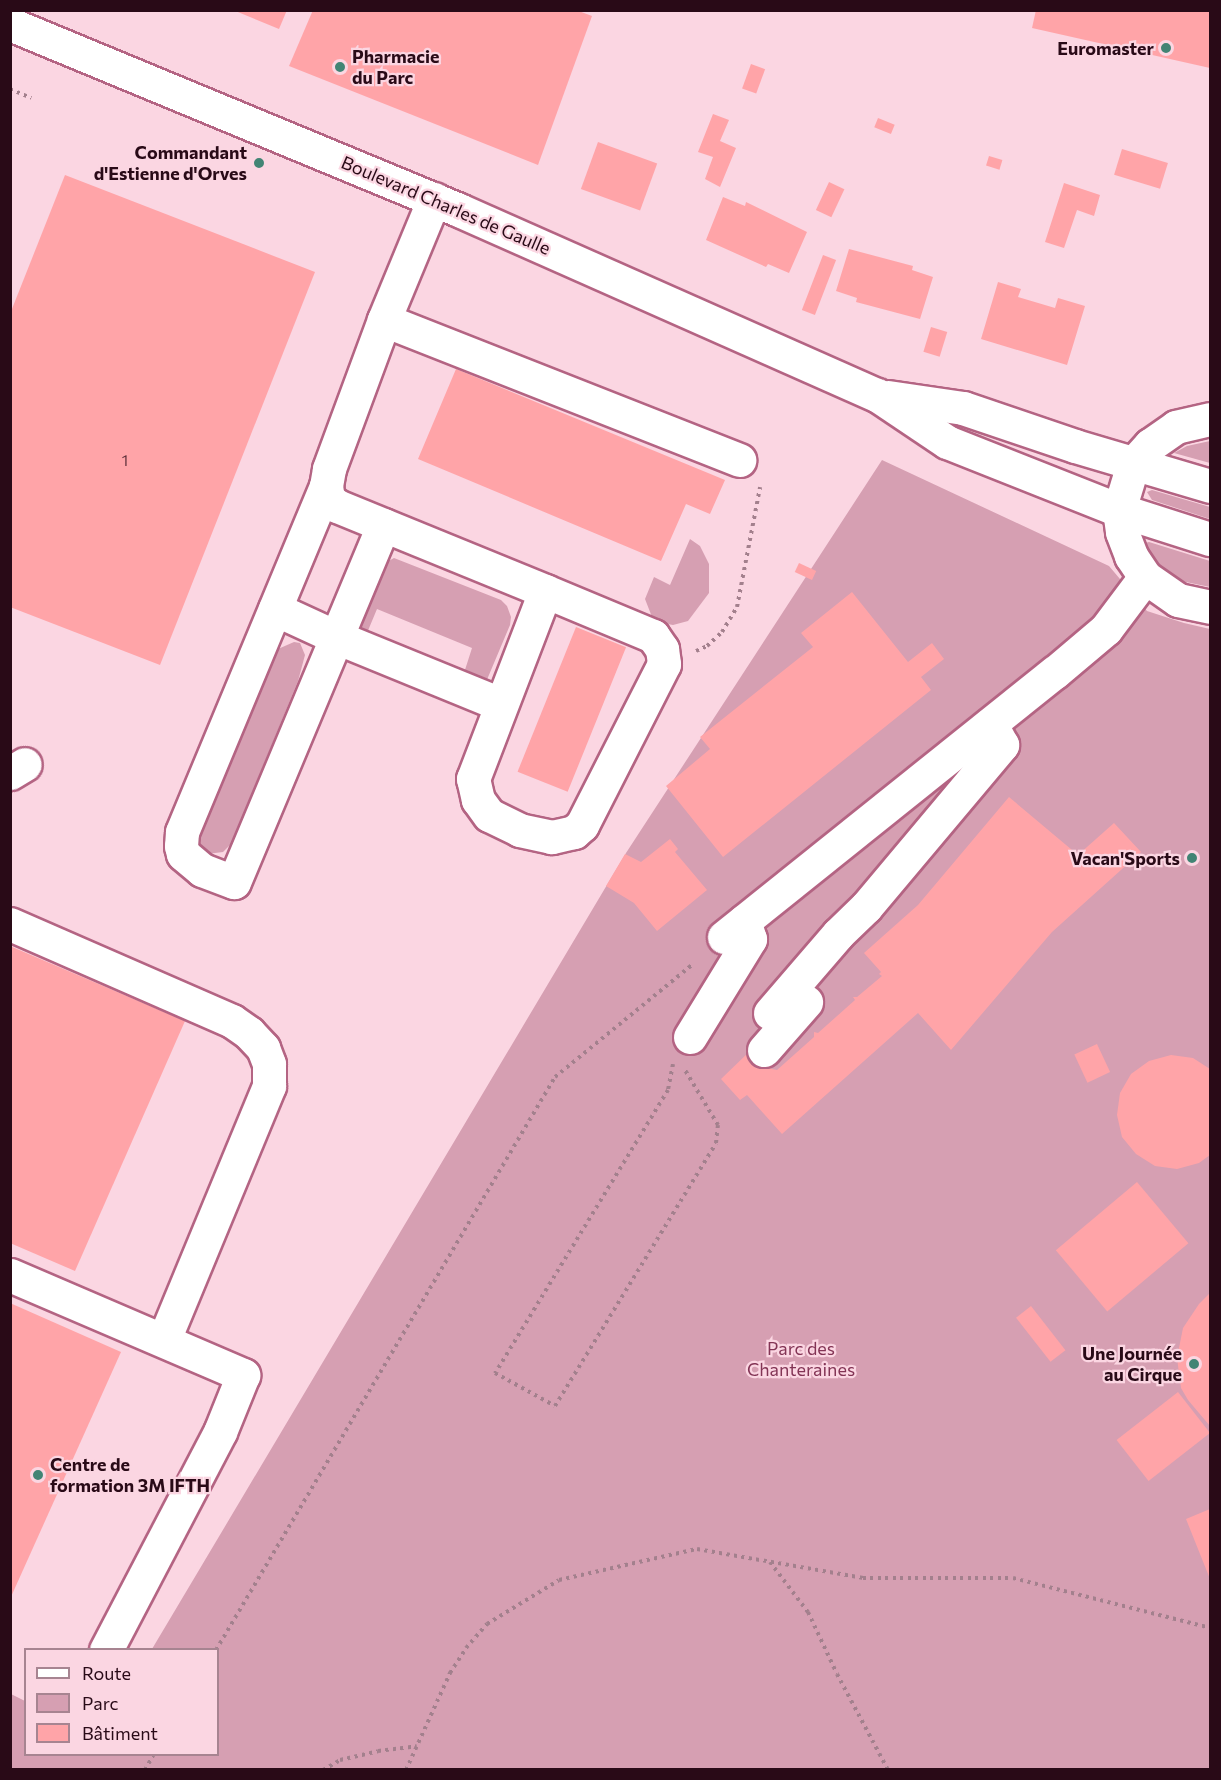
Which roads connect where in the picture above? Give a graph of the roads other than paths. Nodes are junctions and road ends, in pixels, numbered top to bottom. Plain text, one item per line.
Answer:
1 (12, 29) edge
2 (434, 199) junction
3 (384, 320) junction
4 (877, 395) junction
5 (1210, 419) edge
6 (740, 460) road end
7 (1133, 464) junction
8 (326, 486) junction
9 (1210, 486) edge
10 (1119, 510) junction
11 (383, 525) junction
12 (1210, 539) edge
13 (1145, 578) junction
14 (545, 591) junction
15 (1210, 607) edge
16 (275, 609) junction
17 (336, 637) junction
18 (500, 704) junction
19 (991, 724) junction
20 (866, 907) junction
21 (10, 924) edge
22 (770, 1013) dead end
23 (682, 1045) road end
24 (764, 1050) dead end
25 (10, 1275) edge
26 (164, 1340) junction
27 (107, 1648) edge

1 - 2 main road, Boulevard Charles de Gaulle
2 - 3 main road
2 - 4 main road, Boulevard Charles de Gaulle
3 - 6 main road
3 - 8 main road
4 - 7 main road, Boulevard Charles de Gaulle
4 - 10 main road, Boulevard Charles de Gaulle
5 - 7 main road
7 - 9 main road, Boulevard Charles de Gaulle
7 - 10 main road
8 - 11 main road
8 - 16 main road
10 - 12 main road, Boulevard Charles de Gaulle
10 - 13 main road
11 - 14 main road
11 - 17 main road
13 - 15 main road
13 - 19 main road
14 - 18 main road
14 - 18 main road
16 - 17 main road
16 - 17 main road
17 - 18 main road
19 - 20 main road
19 - 23 main road
20 - 22 main road
20 - 24 main road
21 - 26 main road
25 - 26 main road
26 - 27 main road

